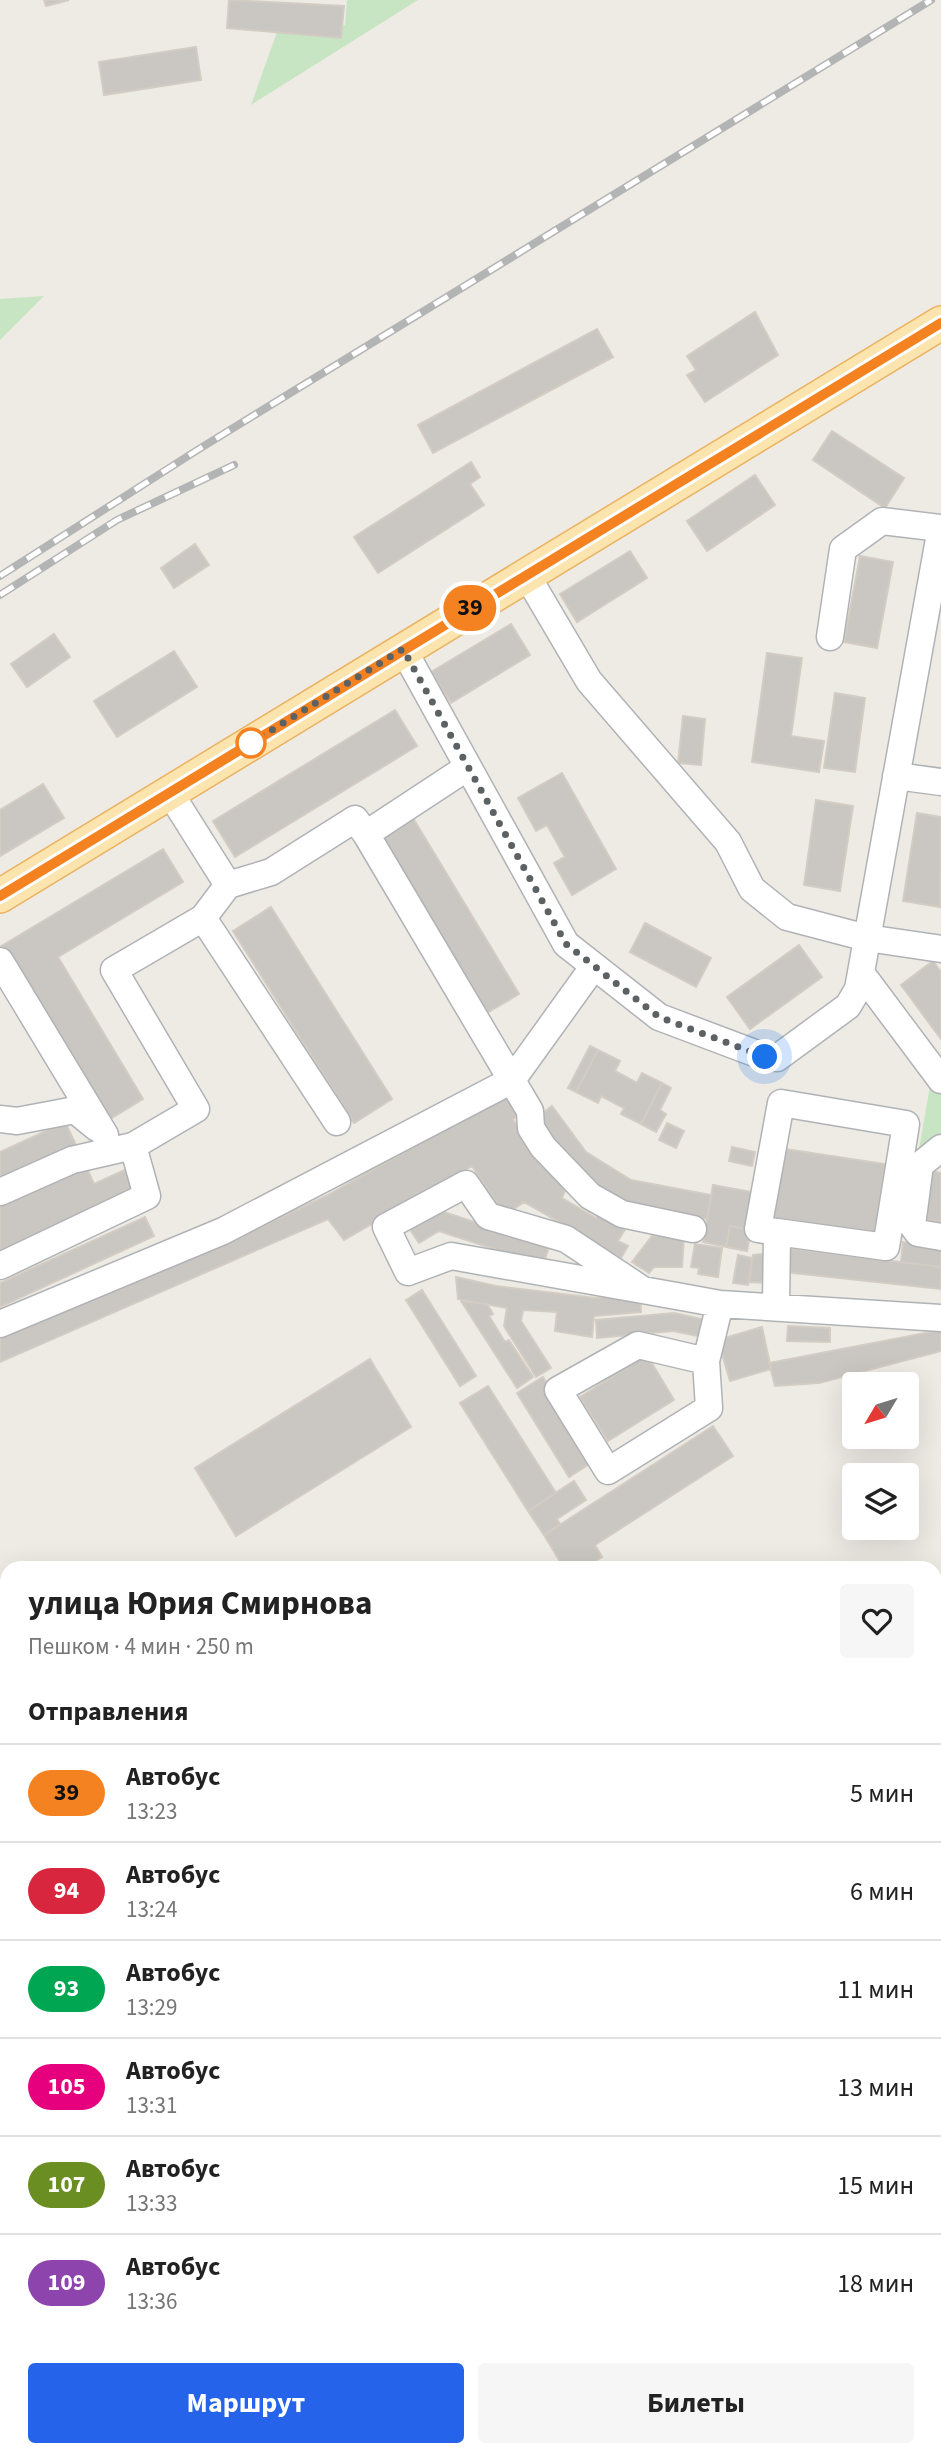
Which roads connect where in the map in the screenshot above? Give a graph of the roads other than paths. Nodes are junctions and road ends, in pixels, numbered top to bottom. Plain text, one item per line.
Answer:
1 (941, 323) edge
2 (526, 574) junction
3 (830, 637) dead end
4 (403, 649) junction
5 (468, 767) junction
6 (896, 776) junction
7 (941, 782) edge
8 (170, 793) junction
9 (366, 834) junction
10 (228, 885) junction
11 (0, 896) edge
12 (203, 918) junction
13 (867, 938) junction
14 (941, 949) edge
15 (0, 961) edge
16 (594, 966) junction
17 (861, 973) junction
18 (512, 1080) junction
19 (941, 1080) edge
20 (0, 1119) edge
21 (337, 1122) dead end
22 (105, 1135) junction
23 (133, 1146) junction
24 (941, 1148) edge
25 (0, 1192) edge
26 (693, 1229) dead end
27 (776, 1232) junction
28 (941, 1237) edge
29 (0, 1266) edge
30 (643, 1290) junction
31 (720, 1304) junction
32 (776, 1307) junction
33 (941, 1318) edge
34 (0, 1324) edge
35 (706, 1361) junction

1 - 2 main road
2 - 4 main road
2 - 13 street
3 - 6 street
4 - 5 street
4 - 8 main road
5 - 9 street
5 - 16 street
6 - 7 street
6 - 13 street
8 - 10 street
8 - 11 main road
9 - 10 street
9 - 18 street
10 - 12 street
12 - 21 street
12 - 23 street
13 - 14 street
13 - 17 street
15 - 22 street
16 - 17 street
16 - 18 street
17 - 19 street
18 - 26 street
18 - 34 street
20 - 22 street
22 - 23 street
23 - 25 street
23 - 29 street
24 - 28 street
27 - 27 street
27 - 32 street
30 - 30 street
30 - 31 street
31 - 32 street
31 - 35 street
32 - 33 street
35 - 35 street

